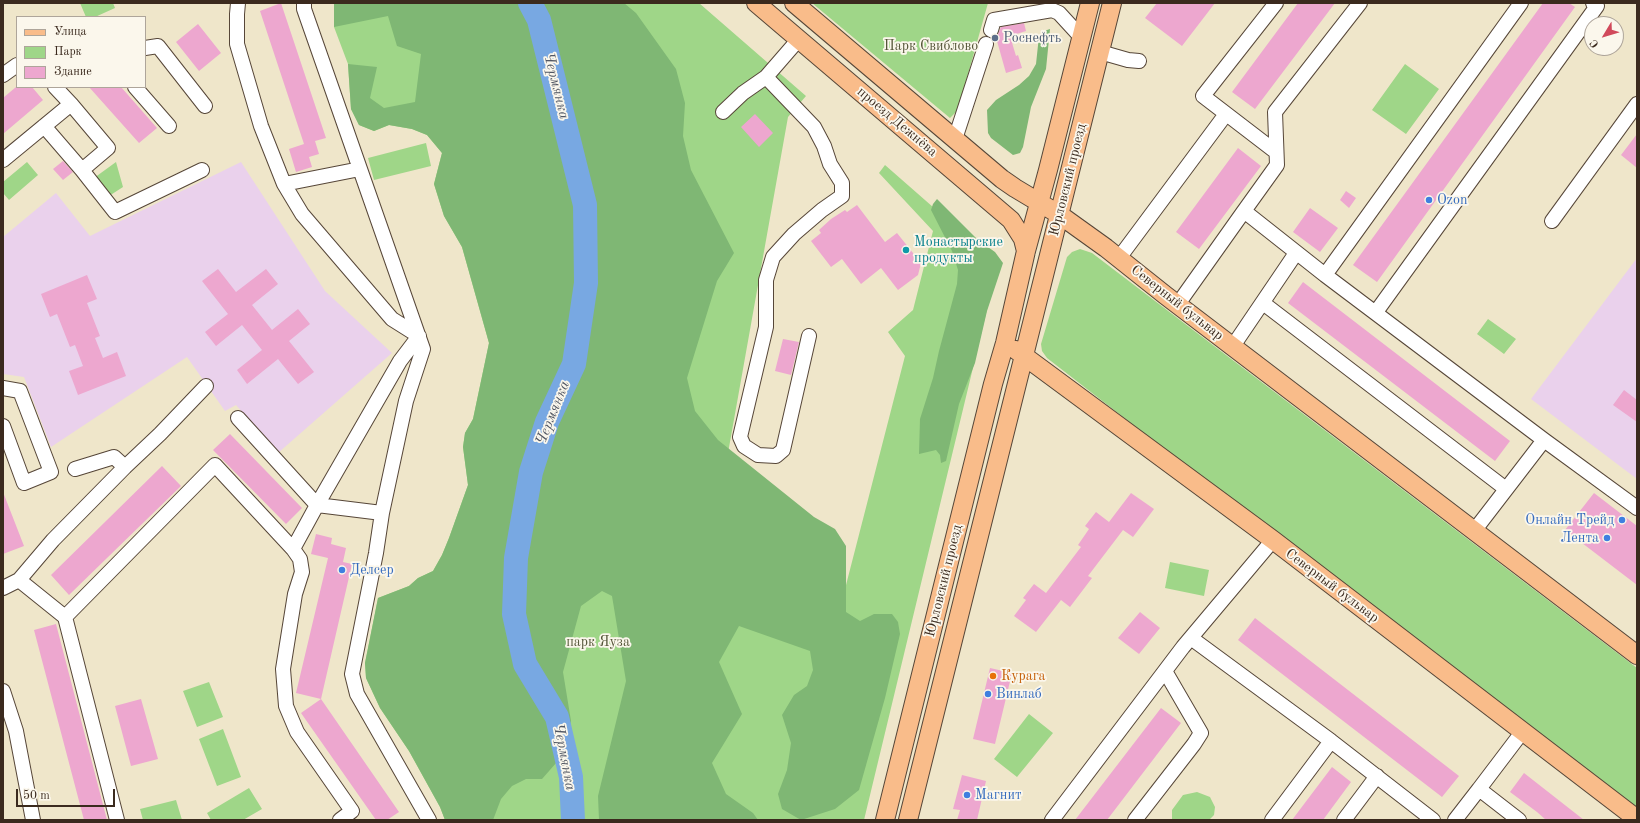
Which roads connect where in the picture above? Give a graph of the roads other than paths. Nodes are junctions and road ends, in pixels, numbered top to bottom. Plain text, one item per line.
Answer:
1 (238, 3) edge
2 (304, 3) edge
3 (756, 3) edge
4 (794, 3) edge
5 (1090, 3) edge
6 (1112, 3) edge
7 (1276, 3) edge
8 (1360, 3) edge
9 (1521, 3) edge
10 (1593, 3) edge
11 (991, 30) dead end
12 (1081, 37) junction
13 (799, 39) junction
14 (986, 44) dead end
15 (146, 48) edge
16 (1100, 52) junction
17 (1139, 61) dead end
18 (16, 66) edge
19 (3, 75) edge
20 (766, 77) junction
21 (56, 88) edge
22 (136, 88) edge
23 (71, 104) junction
24 (1637, 104) edge
25 (205, 106) dead end
26 (723, 112) dead end
27 (1226, 114) junction
28 (44, 126) junction
29 (170, 126) dead end
30 (955, 139) junction
31 (1276, 152) junction
32 (3, 160) edge
33 (360, 169) junction
34 (82, 170) junction
35 (202, 170) dead end
36 (284, 184) junction
37 (1038, 202) junction
38 (1244, 211) junction
39 (1060, 215) junction
40 (1552, 220) dead end
41 (1026, 251) junction
42 (1296, 253) junction
43 (1119, 258) junction
44 (1325, 275) junction
45 (1263, 303) junction
46 (1178, 304) junction
47 (1376, 312) junction
48 (419, 336) junction
49 (809, 336) dead end
50 (1005, 343) junction
51 (1233, 346) junction
52 (1025, 357) junction
53 (206, 386) dead end
54 (3, 388) edge
55 (238, 418) dead end
56 (3, 426) edge
57 (1544, 440) junction
58 (125, 467) junction
59 (75, 469) dead end
60 (1506, 489) junction
61 (317, 505) junction
62 (1637, 508) edge
63 (382, 513) junction
64 (1474, 531) junction
65 (1273, 540) junction
66 (293, 549) junction
67 (19, 580) junction
68 (3, 588) edge
69 (65, 617) junction
70 (1191, 638) junction
71 (1637, 655) edge
72 (1165, 671) junction
73 (3, 691) edge
74 (1523, 731) junction
75 (9, 733) edge
76 (1331, 741) junction
77 (1377, 776) junction
78 (1479, 789) junction
79 (1637, 819) edge
80 (33, 820) edge
81 (117, 820) edge
82 (341, 820) edge
83 (429, 820) edge
84 (885, 820) edge
85 (908, 820) edge
86 (1052, 820) edge
87 (1135, 820) edge
88 (1272, 820) edge
89 (1344, 820) edge
90 (1432, 820) edge
91 (1455, 820) edge
92 (1519, 820) edge

1 - 36 street
2 - 33 street
3 - 13 main road, проезд Дежнёва
4 - 30 main road, проезд Дежнёва
5 - 12 main road, Юрловский проезд
6 - 16 main road, Юрловский проезд
7 - 27 street
8 - 31 street
9 - 44 street
10 - 47 street
11 - 12 street
12 - 37 main road, Юрловский проезд
13 - 20 street
13 - 41 main road, проезд Дежнёва
14 - 30 street
15 - 25 street
16 - 17 street
16 - 39 main road, Юрловский проезд
18 - 19 street
20 - 26 street
20 - 49 street
21 - 23 street
22 - 29 street
23 - 28 street
23 - 34 street
24 - 40 street
27 - 31 street
27 - 43 street
28 - 32 street
28 - 34 street
30 - 37 main road, проезд Дежнёва
31 - 38 street
33 - 36 street
33 - 48 street
34 - 35 street
36 - 48 street
37 - 39 main road, Северный бульвар
37 - 41 main road, Юрловский проезд
38 - 42 street
38 - 46 street
39 - 43 main road, Северный бульвар
39 - 52 main road, Юрловский проезд
41 - 50 main road, Юрловский проезд
42 - 44 street
42 - 45 street
43 - 46 main road, Северный бульвар
44 - 47 street
45 - 51 street
45 - 60 street
46 - 51 main road, Северный бульвар
47 - 57 street
48 - 61 street
48 - 63 street
50 - 52 main road
50 - 84 main road, Юрловский проезд
51 - 64 main road, Северный бульвар
52 - 65 main road, Северный бульвар
52 - 85 main road, Юрловский проезд
53 - 58 street
54 - 56 street
55 - 61 street
57 - 60 street
57 - 62 street
58 - 59 street
58 - 67 street
60 - 64 street
61 - 63 street
61 - 66 street
63 - 83 street
64 - 71 main road, Северный бульвар
65 - 70 street
65 - 74 main road, Северный бульвар
66 - 69 street
66 - 82 street
67 - 68 street
67 - 69 street
69 - 81 street
70 - 72 street
70 - 76 street
72 - 86 street
72 - 87 street
73 - 75 street
74 - 78 street
74 - 79 main road, Северный бульвар
75 - 80 street
76 - 77 street
76 - 88 street
77 - 89 street
77 - 90 street
78 - 91 street
78 - 92 street

